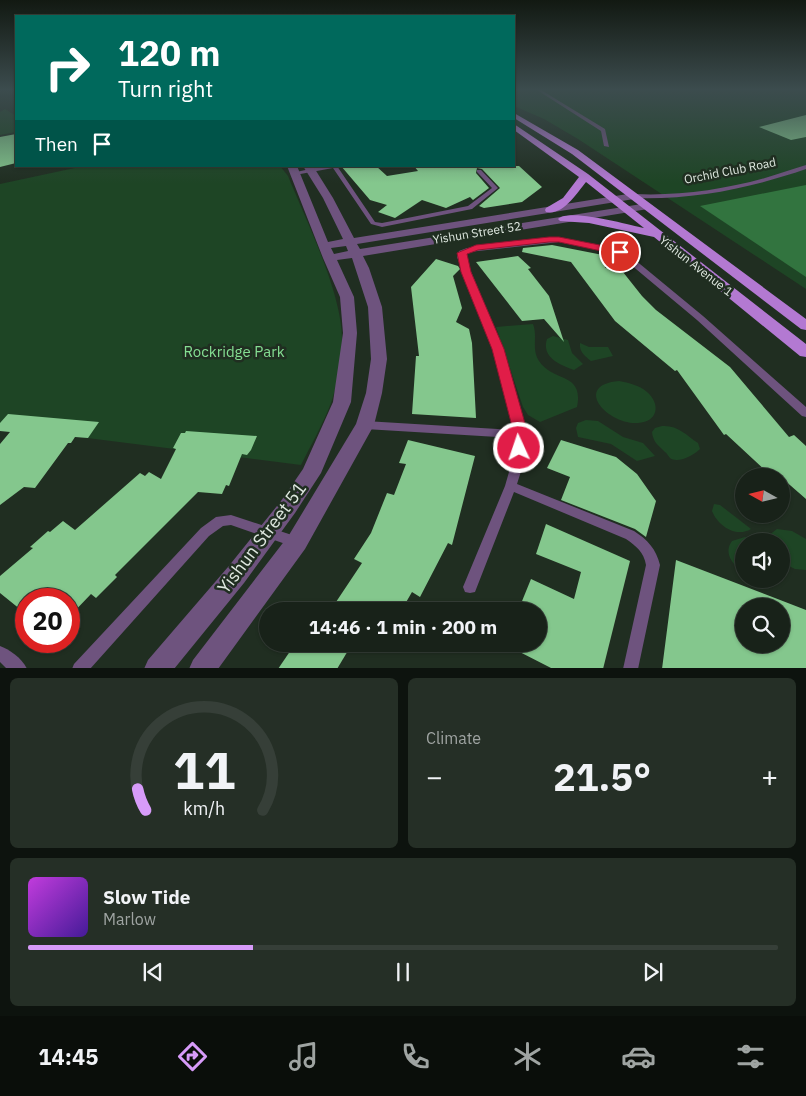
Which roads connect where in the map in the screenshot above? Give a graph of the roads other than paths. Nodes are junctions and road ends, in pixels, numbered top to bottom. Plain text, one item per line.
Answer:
1 (524, 121) edge
2 (589, 121) edge
3 (515, 127) edge
4 (607, 146) dead end
5 (335, 167) edge
6 (806, 167) edge
7 (310, 168) edge
8 (293, 170) edge
9 (478, 170) dead end
10 (585, 176) junction
11 (634, 196) junction
12 (328, 198) junction
13 (659, 198) junction
14 (613, 199) junction
15 (307, 202) junction
16 (648, 206) junction
17 (550, 210) junction
18 (625, 210) junction
19 (564, 219) junction
20 (657, 235) junction
21 (458, 236) junction
22 (352, 248) junction
23 (467, 250) junction
24 (326, 252) junction
25 (806, 326) edge
26 (806, 352) edge
27 (806, 413) edge
28 (365, 425) junction
29 (521, 434) junction
30 (511, 486) junction
31 (269, 532) junction
32 (297, 542) junction
33 (470, 587) dead end
34 (0, 653) edge
35 (20, 668) edge
36 (79, 668) edge
37 (157, 668) edge
38 (202, 668) edge
39 (630, 668) edge

1 - 11 main road, Yishun Avenue 1
2 - 4 lane
3 - 10 main road, Yishun Avenue 1
5 - 9 lane
6 - 13 lane, Orchid Club Road
7 - 8 lane
7 - 12 street, Yishun Street 51
8 - 15 street, Yishun Street 51
10 - 14 main road, Yishun Avenue 1
10 - 17 main road
11 - 13 lane, Orchid Club Road
11 - 14 street, Orchid Club Road
11 - 16 main road, Yishun Avenue 1
12 - 15 street
12 - 22 street, Yishun Street 51
13 - 16 lane, Orchid Club Road
14 - 17 street, Yishun Street 52
14 - 18 main road, Yishun Avenue 1
15 - 24 street, Yishun Street 51
16 - 18 street, Orchid Club Road
16 - 25 main road, Yishun Avenue 1
17 - 22 street, Yishun Street 52
18 - 19 street, Yishun Street 52
18 - 20 main road, Yishun Avenue 1
19 - 20 main road
19 - 21 street, Yishun Street 52
20 - 26 main road, Yishun Avenue 1
21 - 22 street, Yishun Street 52
21 - 23 lane
22 - 24 street, Yishun Street 52
22 - 28 street, Yishun Street 51
23 - 27 lane
23 - 29 lane
24 - 31 street, Yishun Street 51
28 - 29 lane
28 - 32 street, Yishun Street 51
29 - 30 lane
30 - 33 lane
30 - 39 lane
31 - 32 lane
31 - 36 lane
31 - 37 street, Yishun Street 51
32 - 38 street, Yishun Street 51
34 - 35 lane

